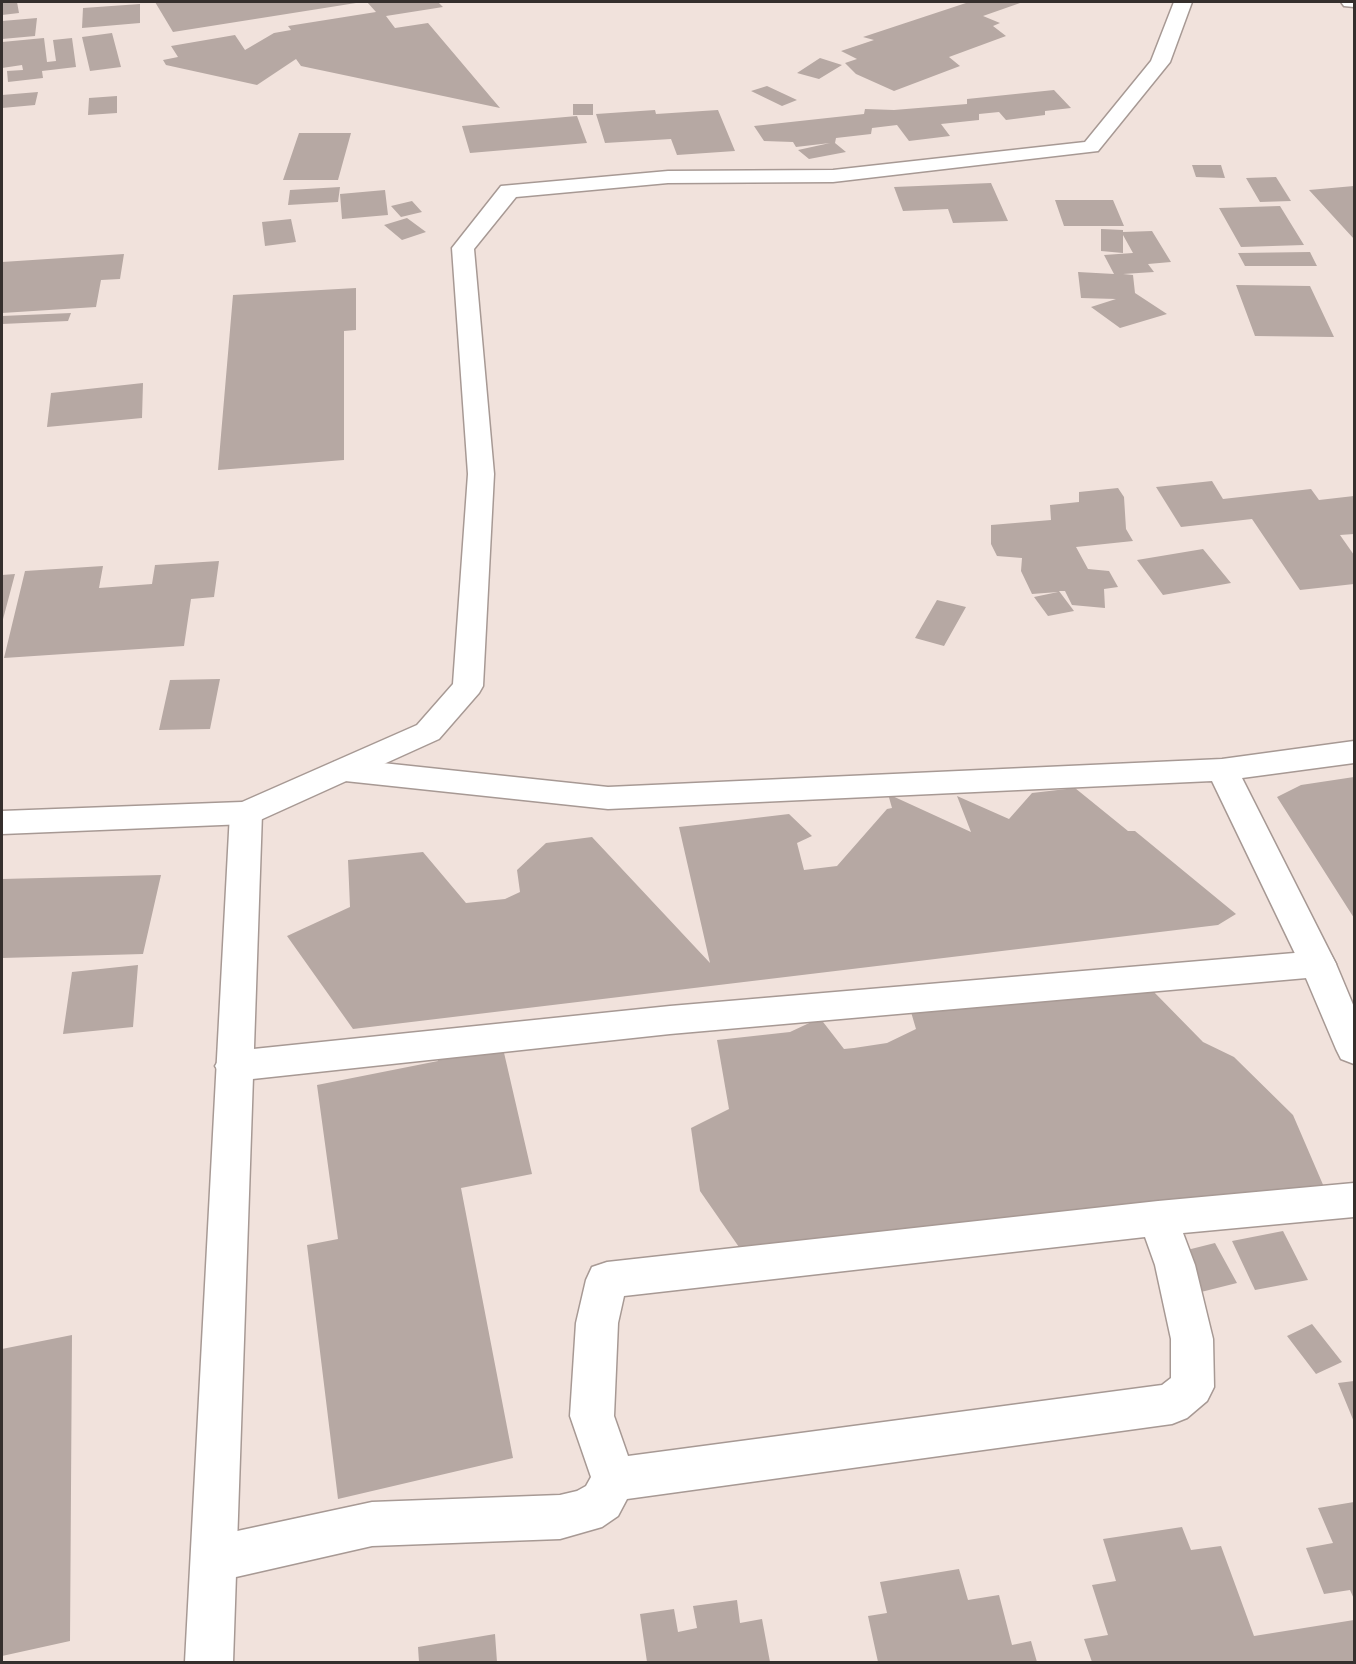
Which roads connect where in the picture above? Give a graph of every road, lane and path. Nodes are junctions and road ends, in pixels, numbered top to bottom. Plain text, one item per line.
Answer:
1 (1183, 2) edge
2 (1354, 752) edge
3 (345, 770) junction
4 (1222, 770) junction
5 (246, 813) junction
6 (2, 823) edge
7 (1318, 964) junction
8 (1354, 1049) edge
9 (234, 1066) junction
10 (1354, 1200) edge
11 (1158, 1218) junction
12 (614, 1479) junction
13 (213, 1559) junction
14 (209, 1662) edge

1 - 3 street
2 - 4 street
3 - 4 street
3 - 5 street
4 - 7 street
5 - 6 street
5 - 9 street
7 - 8 street
7 - 9 street
9 - 13 street
10 - 11 street
11 - 12 street
11 - 12 street
12 - 13 street
13 - 14 street

